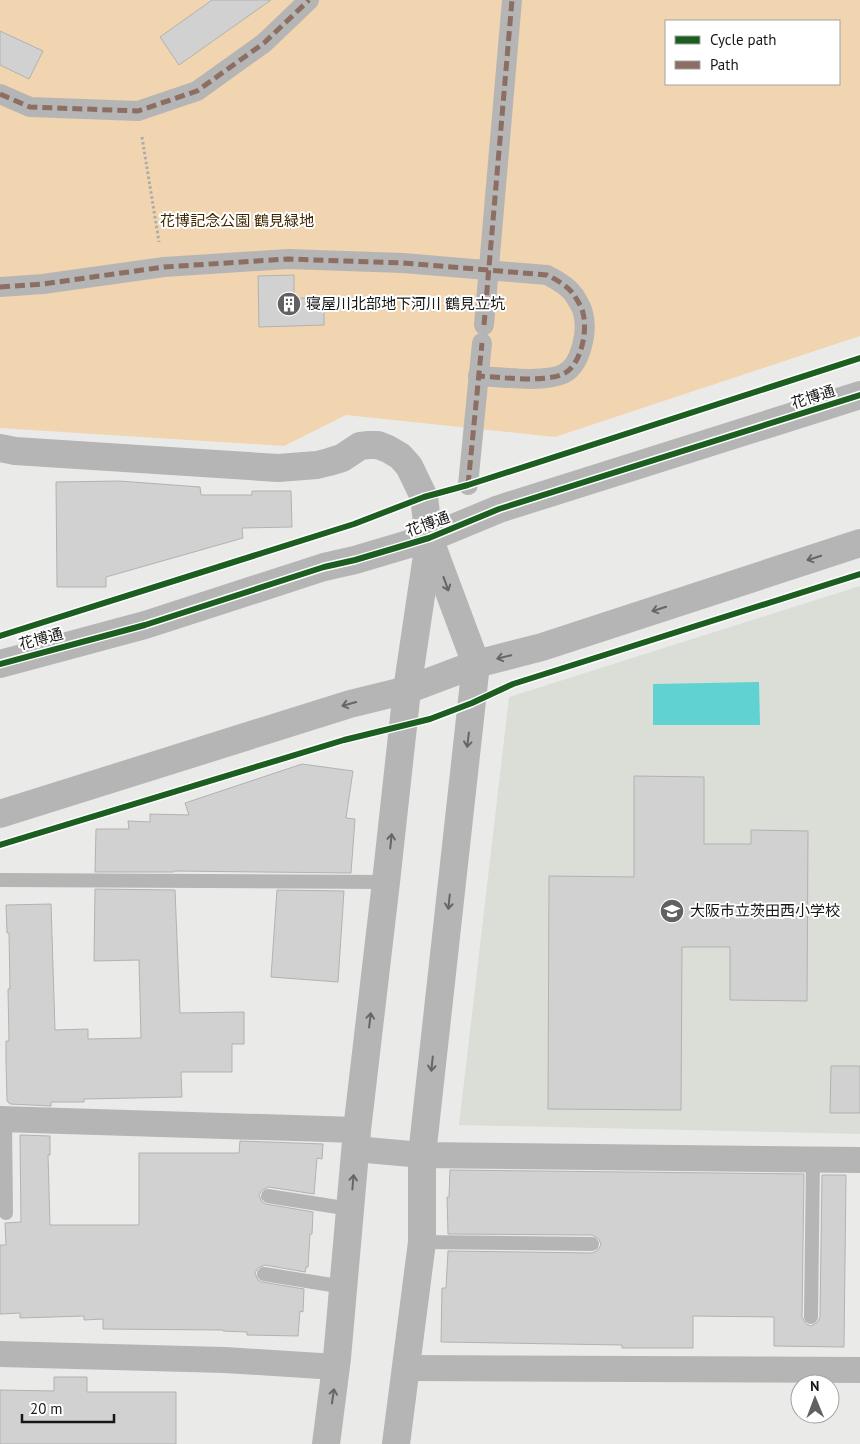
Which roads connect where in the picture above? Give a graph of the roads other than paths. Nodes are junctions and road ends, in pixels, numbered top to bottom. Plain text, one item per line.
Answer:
1 (309, 0) edge
2 (512, 0) edge
3 (0, 94) edge
4 (488, 269) junction
5 (0, 287) edge
6 (478, 376) junction
7 (860, 395) edge
8 (0, 448) edge
9 (468, 485) dead end
10 (430, 538) junction
11 (860, 543) edge
12 (0, 664) edge
13 (476, 664) junction
14 (407, 690) junction
15 (0, 814) edge
16 (0, 880) edge
17 (386, 882) junction
18 (3, 1119) edge
19 (356, 1140) junction
20 (422, 1155) junction
21 (813, 1160) junction
22 (860, 1160) edge
23 (268, 1196) dead end
24 (350, 1209) junction
25 (6, 1213) dead end
26 (422, 1242) junction
27 (592, 1244) dead end
28 (264, 1274) dead end
29 (344, 1287) junction
30 (811, 1317) dead end
31 (0, 1354) edge
32 (336, 1367) junction
33 (406, 1368) junction
34 (860, 1370) edge
35 (326, 1444) edge
36 (396, 1444) edge

1 - 3 street
2 - 4 street
4 - 5 street
4 - 6 street
4 - 6 street
6 - 9 street
7 - 10 street, 花博通
8 - 10 street
10 - 12 street, 花博通
10 -> 13 street
10 - 14 street
11 -> 13 street
13 - 14 street
13 -> 20 street
14 -> 15 street
17 -> 14 street
16 - 17 lane
19 -> 17 street
18 - 19 street
18 - 25 lane
19 - 20 street
24 -> 19 street
20 - 21 street
20 - 26 street
21 - 22 street
21 - 30 lane
23 - 24 lane
24 - 29 street
26 - 27 lane
26 - 33 street
28 - 29 lane
29 - 32 street
31 - 32 street
35 -> 32 street
33 - 34 street
33 - 36 street

